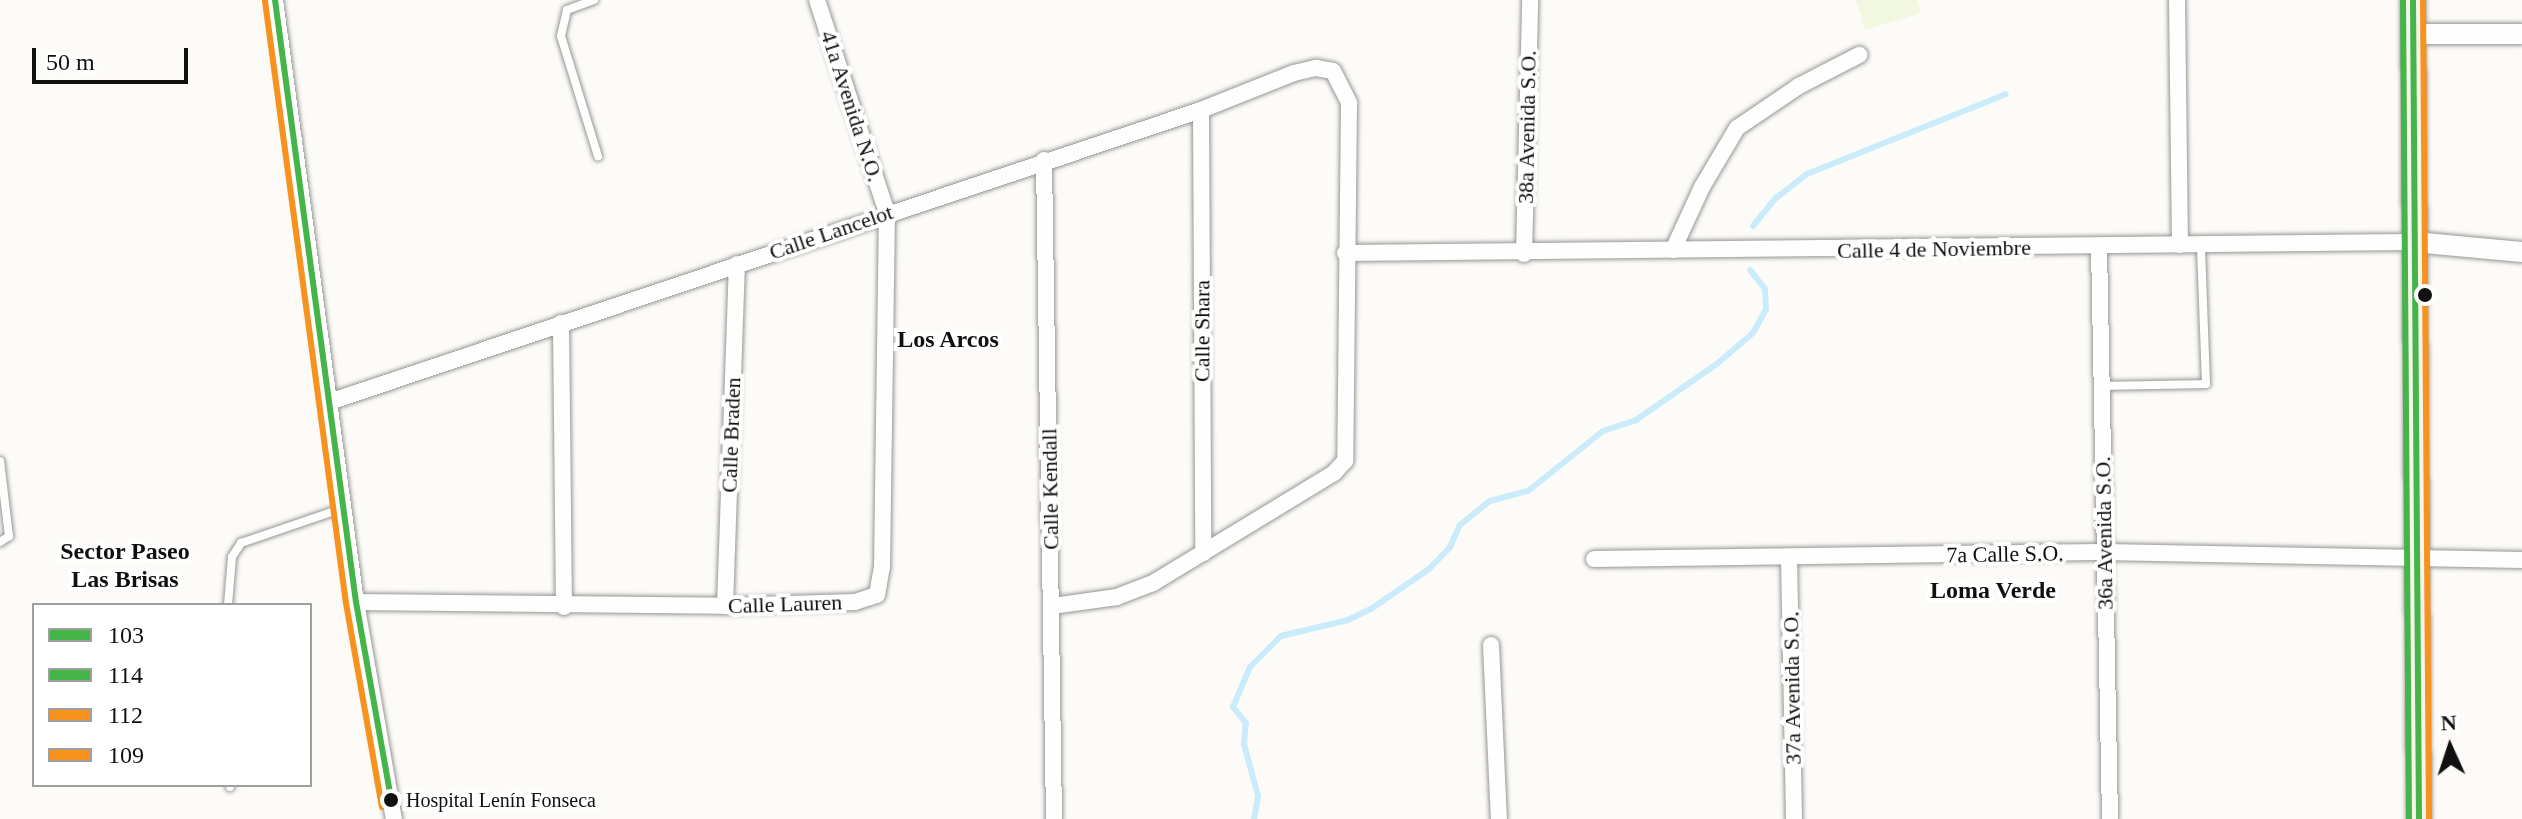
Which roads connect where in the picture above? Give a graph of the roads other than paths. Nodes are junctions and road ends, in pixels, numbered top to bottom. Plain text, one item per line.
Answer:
1 (275, 0) edge
2 (594, 0) edge
3 (817, 0) edge
4 (1530, 0) edge
5 (2177, 0) edge
6 (2413, 0) edge
7 (2413, 34) junction
8 (2522, 34) edge
9 (1859, 55) dead end
10 (1201, 110) junction
11 (598, 156) dead end
12 (1044, 160) junction
13 (887, 213) junction
14 (2414, 242) junction
15 (2180, 245) junction
16 (2201, 245) junction
17 (2099, 246) junction
18 (1673, 250) junction
19 (2522, 252) edge
20 (1345, 253) junction
21 (1524, 254) junction
22 (737, 264) junction
23 (561, 323) junction
24 (2101, 386) junction
25 (329, 402) junction
26 (0, 461) edge
27 (344, 508) junction
28 (0, 542) edge
29 (2104, 552) junction
30 (1203, 553) junction
31 (2416, 556) junction
32 (1789, 557) junction
33 (1594, 559) dead end
34 (2522, 560) edge
35 (356, 602) junction
36 (228, 603) edge
37 (725, 606) junction
38 (1052, 606) junction
39 (564, 607) junction
40 (1491, 645) dead end
41 (394, 819) edge
42 (1054, 819) edge
43 (1499, 819) edge
44 (1794, 819) edge
45 (2110, 819) edge
46 (2419, 819) edge

1 - 25 street
2 - 11 lane
3 - 13 street, 41a Avenida N.O.
4 - 21 street, 38a Avenida S.O.
5 - 15 street
6 - 7 main road
7 - 8 street
7 - 14 main road
9 - 18 street
10 - 12 street, Calle Lancelot
10 - 20 street, Calle Lancelot
10 - 30 street, Calle Shara
12 - 13 street, Calle Lancelot
12 - 38 street, Calle Kendall
13 - 22 street, Calle Lancelot
13 - 37 street, Calle Lauren
14 - 16 street, Calle 4 de Noviembre
14 - 19 street, Calle 4 de Noviembre
14 - 31 main road
15 - 16 street, Calle 4 de Noviembre
15 - 17 street, Calle 4 de Noviembre
16 - 24 lane
17 - 18 street, Calle 4 de Noviembre
17 - 24 street, 36a Avenida S.O.
18 - 21 street, Calle 4 de Noviembre
20 - 21 street, Calle 4 de Noviembre
20 - 30 street
22 - 23 street, Calle Lancelot
22 - 37 street, Calle Braden
23 - 25 street, Calle Lancelot
23 - 39 street
24 - 29 street, 36a Avenida S.O.
25 - 27 street
26 - 28 lane
27 - 35 street
27 - 36 lane
29 - 31 street, 7a Calle S.O.
29 - 32 street, 7a Calle S.O.
29 - 45 street, 36a Avenida S.O.
30 - 38 street
31 - 34 street, 7a Calle S.O.
31 - 46 main road
32 - 33 street, 7a Calle S.O.
32 - 44 street, 37a Avenida S.O.
35 - 39 street, Calle Lauren
35 - 41 street
37 - 39 street, Calle Lauren
38 - 42 street, Calle Kendall
40 - 43 street

